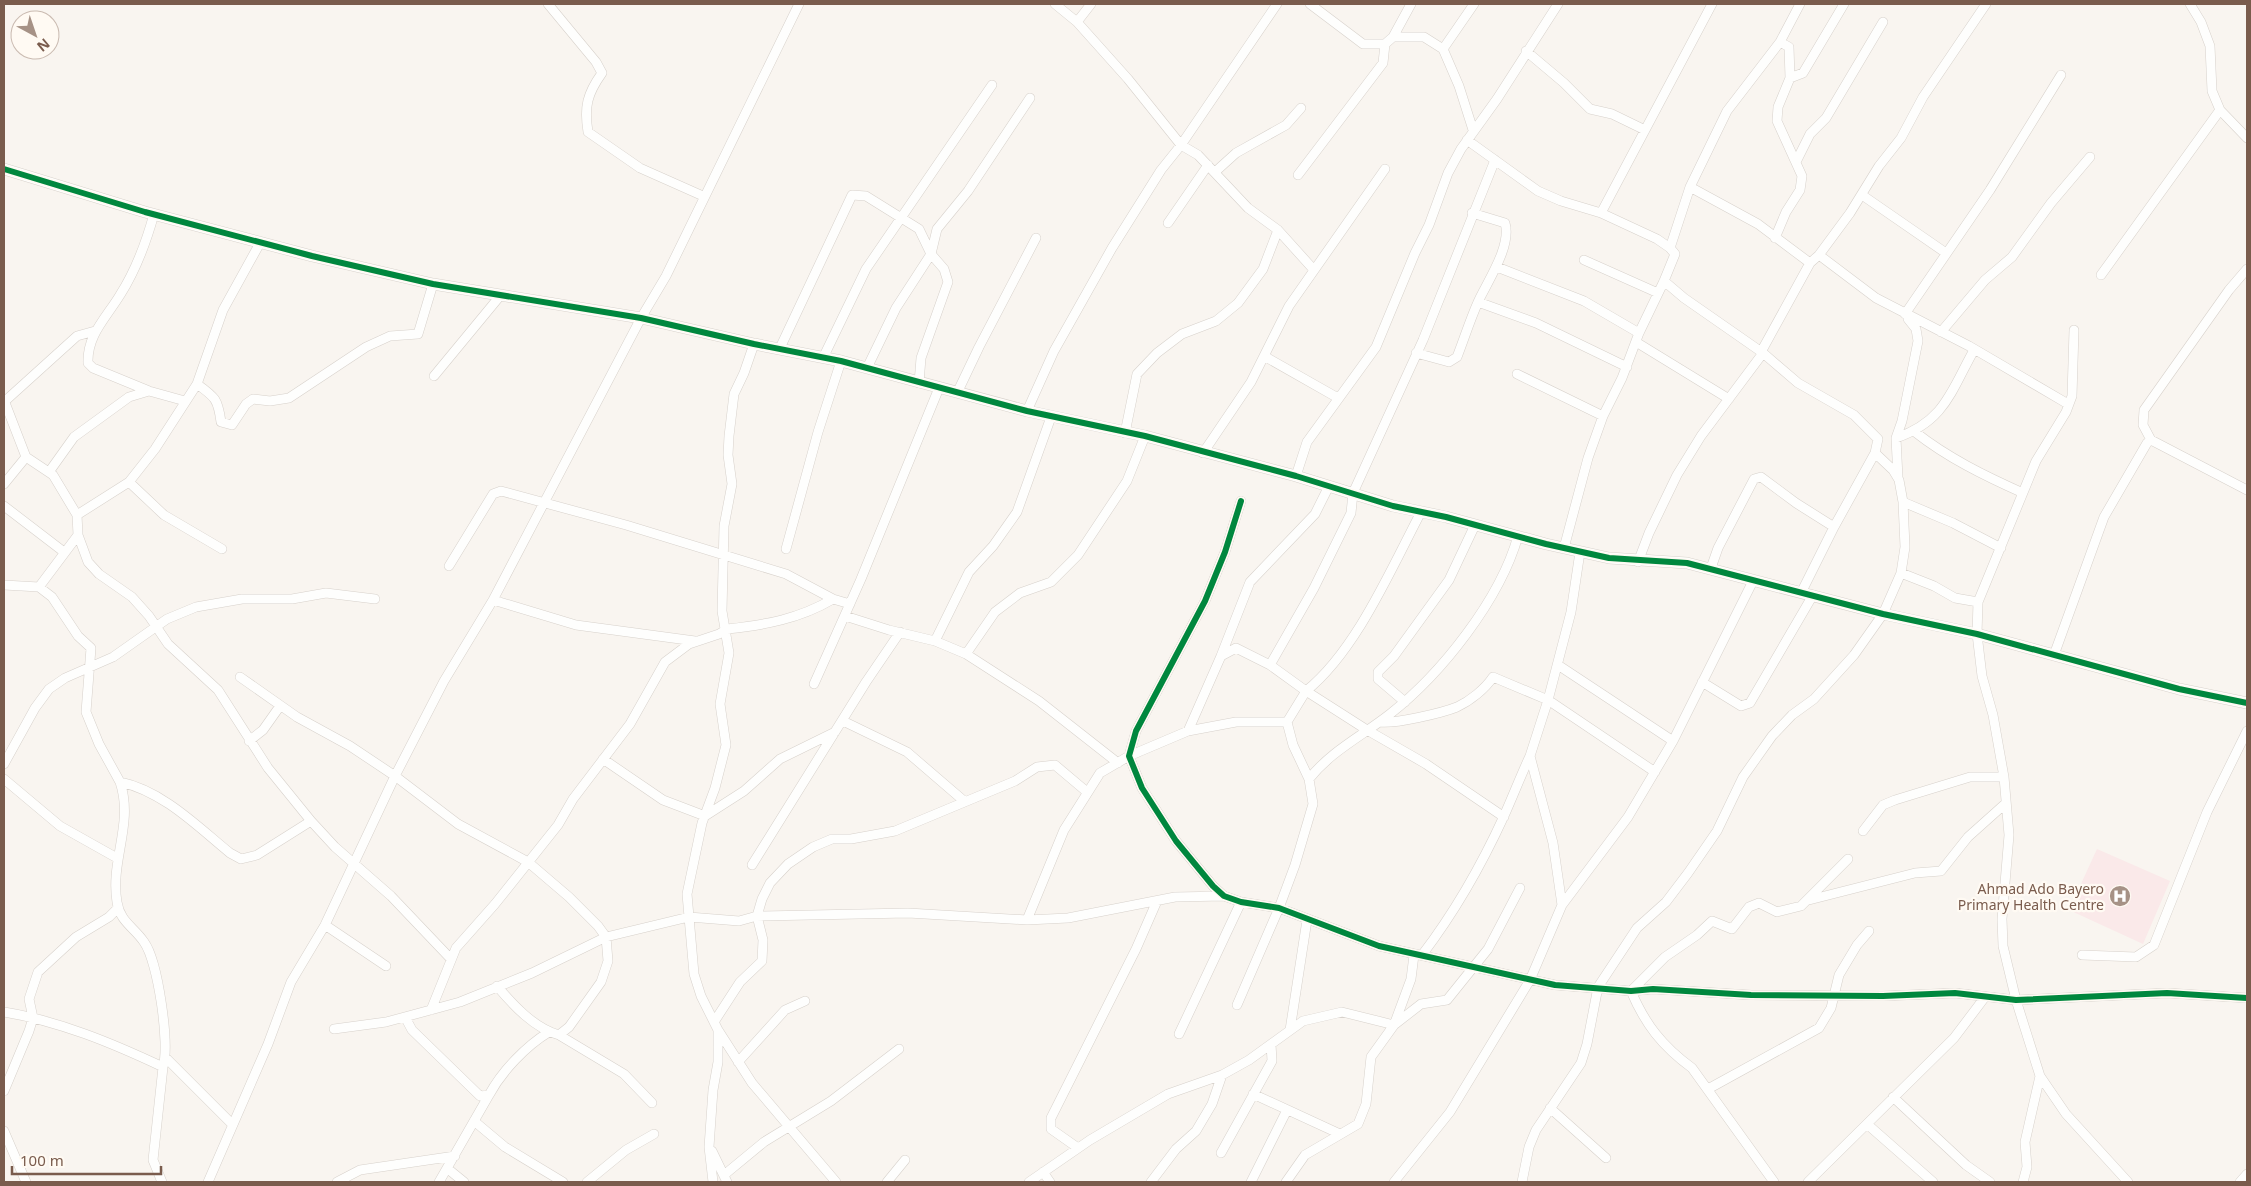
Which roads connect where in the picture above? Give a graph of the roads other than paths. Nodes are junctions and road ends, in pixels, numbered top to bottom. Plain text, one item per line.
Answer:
1 (548, 4) edge
2 (799, 4) edge
3 (1055, 4) edge
4 (1091, 4) edge
5 (1277, 4) edge
6 (1310, 4) edge
7 (1411, 4) edge
8 (1474, 4) edge
9 (1558, 4) edge
10 (1712, 4) edge
11 (1800, 4) edge
12 (1844, 4) edge
13 (1986, 4) edge
14 (2190, 4) edge
15 (1077, 22) junction
16 (1883, 22) dead end
17 (1393, 37) junction
18 (1780, 42) junction
19 (1385, 44) junction
20 (1443, 49) junction
21 (1526, 51) junction
22 (2062, 75) dead end
23 (1790, 78) junction
24 (992, 85) dead end
25 (1030, 98) dead end
26 (1301, 108) dead end
27 (2220, 110) junction
28 (1473, 130) junction
29 (1644, 130) junction
30 (2247, 138) edge
31 (1467, 140) junction
32 (1181, 145) junction
33 (2090, 157) dead end
34 (1495, 160) junction
35 (1796, 162) junction
36 (1212, 168) junction
37 (4, 169) edge
38 (1385, 169) dead end
39 (1298, 175) dead end
40 (1690, 187) junction
41 (1862, 195) junction
42 (703, 196) junction
43 (1472, 213) junction
44 (154, 214) junction
45 (1601, 214) junction
46 (902, 218) junction
47 (1168, 223) dead end
48 (1278, 230) junction
49 (1036, 238) dead end
50 (1775, 238) junction
51 (260, 242) junction
52 (1670, 248) junction
53 (1946, 253) junction
54 (931, 254) junction
55 (1819, 255) junction
56 (1584, 260) dead end
57 (1810, 263) junction
58 (1497, 267) junction
59 (2247, 269) edge
60 (1314, 270) junction
61 (2101, 275) dead end
62 (1664, 282) junction
63 (433, 284) junction
64 (1658, 293) junction
65 (500, 296) junction
66 (1478, 302) junction
67 (1905, 314) junction
68 (641, 318) junction
69 (2074, 330) dead end
70 (95, 331) junction
71 (1639, 332) junction
72 (1941, 332) junction
73 (1636, 342) junction
74 (754, 344) junction
75 (780, 348) junction
76 (1974, 350) junction
77 (1762, 352) junction
78 (1416, 354) junction
79 (1264, 356) junction
80 (823, 358) junction
81 (841, 361) junction
82 (1627, 367) junction
83 (867, 368) junction
84 (1516, 374) dead end
85 (434, 376) dead end
86 (919, 383) junction
87 (197, 384) junction
88 (939, 388) junction
89 (149, 391) junction
90 (958, 392) junction
91 (1338, 398) junction
92 (1728, 399) junction
93 (4, 401) edge
94 (185, 402) junction
95 (2068, 404) junction
96 (1027, 411) junction
97 (1603, 416) junction
98 (1051, 417) junction
99 (1915, 432) junction
100 (1125, 433) junction
101 (1145, 436) junction
102 (1896, 438) junction
103 (2151, 440) junction
104 (1203, 453) junction
105 (1875, 453) junction
106 (26, 457) junction
107 (49, 472) junction
108 (1296, 476) junction
109 (1899, 480) junction
110 (129, 482) junction
111 (4, 484) edge
112 (1329, 486) junction
113 (2247, 490) edge
114 (1353, 493) junction
115 (2024, 493) junction
116 (1241, 501) dead end
117 (1903, 502) junction
118 (542, 503) junction
119 (4, 506) edge
120 (1421, 512) junction
121 (77, 515) junction
122 (1475, 525) junction
123 (1834, 527) junction
124 (78, 535) junction
125 (1518, 536) junction
126 (1564, 548) junction
127 (2001, 548) junction
128 (222, 549) dead end
129 (786, 549) dead end
130 (64, 552) junction
131 (1580, 552) junction
132 (725, 554) junction
133 (1638, 562) junction
134 (449, 566) dead end
135 (1711, 568) junction
136 (1901, 573) junction
137 (1753, 581) junction
138 (4, 585) edge
139 (39, 587) junction
140 (1802, 591) junction
141 (1814, 595) junction
142 (375, 599) dead end
143 (833, 599) junction
144 (492, 600) junction
145 (1978, 602) junction
146 (850, 604) junction
147 (1882, 614) junction
148 (845, 616) junction
149 (155, 625) junction
150 (727, 629) junction
151 (900, 632) junction
152 (1977, 634) junction
153 (698, 641) junction
154 (935, 641) junction
155 (966, 654) junction
156 (2054, 655) junction
157 (1221, 656) junction
158 (1270, 665) junction
159 (1558, 665) junction
160 (89, 666) junction
161 (240, 677) dead end
162 (1702, 682) junction
163 (814, 684) dead end
164 (1306, 690) junction
165 (1548, 700) junction
166 (1405, 702) junction
167 (2247, 703) edge
168 (280, 706) junction
169 (843, 721) junction
170 (1287, 722) junction
171 (1380, 722) junction
172 (1367, 730) junction
173 (1188, 731) junction
174 (2247, 731) edge
175 (836, 732) junction
176 (249, 741) junction
177 (1673, 741) junction
178 (1130, 756) junction
179 (1530, 756) junction
180 (603, 759) junction
181 (1118, 763) junction
182 (4, 764) edge
183 (1655, 772) junction
184 (395, 776) junction
185 (2004, 777) junction
186 (4, 779) edge
187 (1309, 779) junction
188 (120, 782) junction
189 (1087, 792) junction
190 (964, 800) junction
191 (2006, 802) junction
192 (705, 816) junction
193 (1504, 817) junction
194 (311, 821) junction
195 (1863, 831) dead end
196 (117, 858) junction
197 (1848, 859) dead end
198 (355, 862) junction
199 (528, 862) junction
200 (752, 865) dead end
201 (1520, 888) dead end
202 (1224, 896) junction
203 (1808, 900) junction
204 (1157, 901) junction
205 (1241, 902) junction
206 (1562, 905) junction
207 (118, 908) junction
208 (1279, 908) junction
209 (689, 916) junction
210 (757, 916) junction
211 (1027, 920) junction
212 (1307, 920) junction
213 (325, 925) junction
214 (1869, 931) dead end
215 (606, 937) junction
216 (1418, 955) junction
217 (2082, 955) dead end
218 (450, 958) junction
219 (386, 966) dead end
220 (1472, 967) junction
221 (1530, 980) junction
222 (497, 986) junction
223 (1598, 987) junction
224 (1631, 991) junction
225 (1835, 996) junction
226 (1985, 997) junction
227 (2247, 998) edge
228 (2016, 1000) junction
229 (806, 1001) dead end
230 (1237, 1005) dead end
231 (431, 1010) junction
232 (4, 1012) edge
233 (405, 1017) junction
234 (33, 1018) junction
235 (1394, 1025) junction
236 (716, 1026) junction
237 (334, 1029) dead end
238 (1290, 1030) junction
239 (549, 1032) junction
240 (1179, 1034) dead end
241 (559, 1035) junction
242 (1271, 1044) junction
243 (899, 1049) dead end
244 (166, 1058) junction
245 (738, 1062) junction
246 (163, 1067) junction
247 (1222, 1075) junction
248 (2040, 1076) junction
249 (1708, 1089) junction
250 (4, 1091) edge
251 (1253, 1094) junction
252 (489, 1095) junction
253 (1893, 1097) junction
254 (652, 1103) dead end
255 (1550, 1108) junction
256 (1287, 1110) junction
257 (474, 1121) junction
258 (232, 1124) junction
259 (1866, 1124) junction
260 (788, 1127) junction
261 (4, 1131) edge
262 (654, 1134) dead end
263 (1340, 1134) junction
264 (709, 1146) junction
265 (1078, 1148) junction
266 (1221, 1153) dead end
267 (455, 1156) junction
268 (1606, 1158) dead end
269 (905, 1160) dead end
270 (448, 1169) junction
271 (1043, 1172) junction
272 (2247, 1174) edge
273 (726, 1179) edge
274 (209, 1180) edge
275 (26, 1182) edge
276 (162, 1182) edge
277 (218, 1182) edge
278 (337, 1182) edge
279 (439, 1182) edge
280 (464, 1182) edge
281 (564, 1182) edge
282 (587, 1182) edge
283 (713, 1182) edge
284 (836, 1182) edge
285 (887, 1182) edge
286 (1029, 1182) edge
287 (1050, 1182) edge
288 (1151, 1182) edge
289 (1251, 1182) edge
290 (1286, 1182) edge
291 (1394, 1182) edge
292 (1522, 1182) edge
293 (1774, 1182) edge
294 (1808, 1182) edge
295 (1933, 1182) edge
296 (1990, 1182) edge
297 (2023, 1182) edge
298 (2128, 1182) edge
299 (2240, 1182) edge

1 - 42 street
2 - 42 street
3 - 15 street
4 - 15 street
5 - 32 street
6 - 19 street
7 - 17 street
8 - 20 street
9 - 21 street
10 - 29 street
11 - 18 street
12 - 23 street
13 - 41 street
14 - 27 street
15 - 32 street
16 - 35 street
17 - 19 street
17 - 20 street
18 - 23 street
18 - 40 street
19 - 39 street
20 - 28 street
21 - 28 street
21 - 29 street
22 - 53 street
23 - 35 street
24 - 46 street
25 - 54 street
26 - 36 street
27 - 30 street
27 - 61 street
28 - 31 street
29 - 45 street
31 - 34 street
31 - 91 street
32 - 36 street
32 - 96 street
33 - 72 street
34 - 43 street
34 - 45 street
35 - 50 street
36 - 47 street
36 - 48 street
37 - 44 street
38 - 60 street
40 - 50 street
40 - 52 street
41 - 53 street
41 - 55 street
42 - 68 street
43 - 58 street
43 - 78 street
44 - 51 street
44 - 70 street
45 - 52 street
46 - 54 street
46 - 75 street
46 - 80 street
48 - 60 street
48 - 100 street
49 - 90 street
50 - 57 street
51 - 63 street
51 - 87 street
52 - 62 street
53 - 67 street
54 - 83 street
54 - 86 street
55 - 57 street
55 - 67 street
56 - 64 street
57 - 77 street
58 - 66 street
58 - 71 street
59 - 103 street
60 - 79 street
62 - 64 street
62 - 77 street
63 - 65 street
63 - 87 street
64 - 71 street
65 - 68 street
65 - 85 street
66 - 78 street
66 - 82 street
67 - 72 street
67 - 102 street
68 - 74 street
68 - 118 street
69 - 95 street
70 - 89 street
70 - 93 street
71 - 73 street
72 - 76 street
73 - 82 street
73 - 92 street
74 - 75 street
74 - 132 street
75 - 80 street
76 - 95 street
76 - 99 street
77 - 92 street
77 - 105 street
78 - 114 street
79 - 91 street
79 - 104 street
80 - 81 street
81 - 83 street
81 - 129 street
82 - 97 street
83 - 86 street
84 - 97 street
86 - 88 street
87 - 94 street
88 - 90 street
88 - 146 street
89 - 94 street
89 - 107 street
90 - 96 street
91 - 108 street
92 - 133 street
93 - 106 street
94 - 110 street
95 - 115 street
96 - 98 street
97 - 126 street
98 - 100 street
98 - 154 street
99 - 102 street
99 - 115 street
100 - 101 street
101 - 104 street
101 - 155 street
102 - 109 street
103 - 113 street
103 - 156 street
104 - 108 street
105 - 109 street
105 - 123 street
106 - 107 street
106 - 111 street
107 - 121 street
108 - 112 street
109 - 117 street
110 - 121 street
110 - 128 street
112 - 114 street
112 - 157 street
114 - 120 street
114 - 158 street
115 - 127 street
116 - 178 street
117 - 127 street
117 - 136 street
118 - 132 street
118 - 134 street
118 - 144 street
119 - 130 street
120 - 122 street
120 - 164 street
121 - 124 street
122 - 125 street
122 - 166 street
123 - 135 street
123 - 140 street
124 - 130 street
124 - 149 street
125 - 126 street
125 - 166 street
126 - 131 street
127 - 145 street
130 - 139 street
131 - 133 street
131 - 159 street
132 - 143 street
132 - 150 street
133 - 135 street
135 - 137 street
136 - 145 street
136 - 147 street
137 - 140 street
137 - 162 street
138 - 139 street
139 - 160 street
140 - 141 street
141 - 147 street
141 - 162 street
142 - 149 street
143 - 146 street
143 - 150 street
144 - 153 street
144 - 184 street
145 - 152 street
146 - 148 street
147 - 152 street
147 - 223 street
148 - 151 street
148 - 163 street
149 - 160 street
149 - 176 street
150 - 153 street
150 - 192 street
151 - 154 street
151 - 169 street
152 - 156 street
152 - 185 street
153 - 180 street
154 - 155 street
155 - 181 street
156 - 167 street
157 - 158 street
157 - 173 street
158 - 164 street
159 - 165 street
159 - 177 street
160 - 182 street
160 - 188 street
161 - 168 street
162 - 177 street
164 - 170 street
164 - 172 street
165 - 171 street
165 - 179 street
165 - 183 street
166 - 171 street
168 - 176 street
168 - 184 street
169 - 175 street
169 - 190 street
170 - 173 street
170 - 187 street
171 - 172 street
172 - 187 street
172 - 193 street
173 - 178 street
174 - 217 street
175 - 192 street
175 - 200 street
176 - 194 street
177 - 183 street
178 - 181 street
178 - 202 street
179 - 193 street
179 - 206 street
180 - 192 street
180 - 199 street
181 - 189 street
183 - 206 street
184 - 198 street
184 - 199 street
185 - 191 street
185 - 195 street
186 - 196 street
187 - 208 street
188 - 194 street
188 - 196 street
189 - 190 street
189 - 211 street
190 - 210 street
191 - 203 street
191 - 228 street
192 - 209 street
193 - 216 street
194 - 198 street
196 - 207 street
197 - 203 street
198 - 213 street
198 - 218 street
199 - 215 street
199 - 218 street
201 - 220 street
202 - 204 street
202 - 205 street
203 - 224 street
204 - 211 street
204 - 265 street
205 - 208 street
205 - 240 street
206 - 221 street
207 - 234 street
207 - 244 street
208 - 212 street
208 - 230 street
209 - 210 street
209 - 215 street
209 - 236 street
210 - 211 street
210 - 236 street
212 - 216 street
212 - 238 street
213 - 219 street
213 - 258 street
214 - 225 street
215 - 222 street
215 - 241 street
216 - 220 street
216 - 235 street
218 - 231 street
220 - 221 street
220 - 235 street
221 - 223 street
221 - 291 street
222 - 231 street
222 - 239 street
223 - 224 street
223 - 255 street
224 - 225 street
224 - 249 street
225 - 226 street
225 - 249 street
226 - 228 street
226 - 253 street
227 - 228 street
228 - 248 street
229 - 245 street
231 - 233 street
232 - 234 street
233 - 237 street
233 - 252 street
234 - 246 street
234 - 250 street
235 - 238 street
235 - 263 street
236 - 245 street
236 - 264 street
238 - 242 street
239 - 241 street
239 - 252 street
241 - 254 street
242 - 247 street
242 - 251 street
243 - 260 street
244 - 246 street
244 - 258 street
245 - 260 street
246 - 276 street
247 - 265 street
247 - 288 street
248 - 297 street
248 - 298 street
249 - 293 street
251 - 256 street
251 - 266 street
252 - 257 street
253 - 259 street
253 - 296 street
255 - 268 street
255 - 292 street
256 - 263 street
256 - 289 street
257 - 267 street
257 - 281 street
258 - 274 street
259 - 294 street
259 - 295 street
260 - 273 street
260 - 284 street
261 - 275 street
262 - 282 street
263 - 290 street
264 - 273 street
264 - 283 street
265 - 271 street
267 - 270 street
267 - 278 street
269 - 285 street
270 - 279 street
270 - 280 street
271 - 286 street
271 - 287 street
272 - 299 street
274 - 277 street

